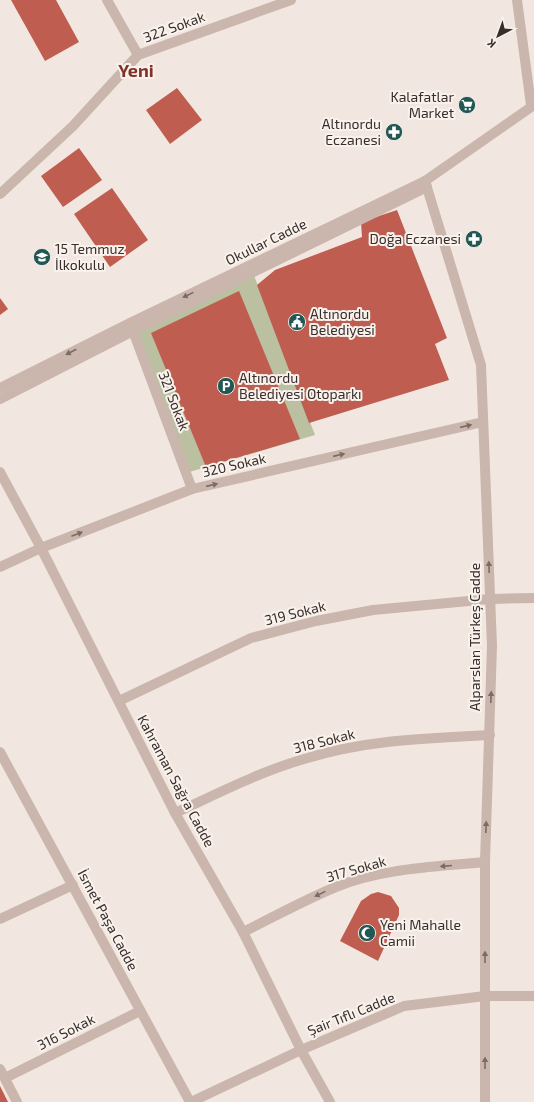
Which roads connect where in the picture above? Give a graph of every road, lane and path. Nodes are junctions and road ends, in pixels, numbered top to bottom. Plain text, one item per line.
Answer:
1 (107, 0) edge
2 (291, 0) edge
3 (517, 0) edge
4 (138, 55) junction
5 (533, 105) edge
6 (426, 184) junction
7 (0, 194) edge
8 (131, 327) junction
9 (0, 388) edge
10 (0, 399) edge
11 (483, 422) junction
12 (0, 472) edge
13 (192, 489) junction
14 (41, 548) junction
15 (0, 567) edge
16 (534, 598) edge
17 (490, 599) junction
18 (119, 701) junction
19 (490, 735) junction
20 (0, 752) edge
21 (175, 813) junction
22 (485, 862) junction
23 (73, 885) junction
24 (0, 919) edge
25 (243, 932) junction
26 (485, 996) junction
27 (534, 996) edge
28 (140, 1011) junction
29 (301, 1050) junction
30 (2, 1074) edge
31 (17, 1102) edge
32 (190, 1102) edge
33 (330, 1102) edge
34 (485, 1102) edge

1 - 4 street
2 - 4 street, 322 Sokak
3 - 5 street
4 - 7 street, 322 Sokak
5 - 6 street
6 - 8 street
6 - 11 street, Alparslan Türkeş Cadde
8 -> 9 street
8 - 10 street
8 - 13 street, 321 Sokak
13 -> 11 street, 320 Sokak
17 -> 11 street, Alparslan Türkeş Cadde
12 - 14 street, Kahraman Sağra Cadde
14 -> 13 street, 320 Sokak
14 - 15 street, 320 Sokak
14 - 18 street, Kahraman Sağra Cadde
16 - 17 street, 319 Sokak
17 - 18 street, 319 Sokak
19 -> 17 street, Alparslan Türkeş Cadde
18 - 21 street, Kahraman Sağra Cadde
19 - 21 street, 318 Sokak
22 -> 19 street, Alparslan Türkeş Cadde
20 - 23 street, İsmet Paşa Cadde
21 - 25 street, Kahraman Sağra Cadde
22 -> 25 street, 317 Sokak
26 -> 22 street, Alparslan Türkeş Cadde
23 - 24 street
23 - 28 street, İsmet Paşa Cadde
25 - 29 street, Kahraman Sağra Cadde
26 - 27 street, Şair Tıflı Cadde
26 - 29 street, Şair Tıflı Cadde
34 -> 26 street, Alparslan Türkeş Cadde
28 - 30 street, 316 Sokak
28 - 32 street, İsmet Paşa Cadde
29 - 32 street, Şair Tıflı Cadde
29 - 33 street, Kahraman Sağra Cadde
30 - 31 street

